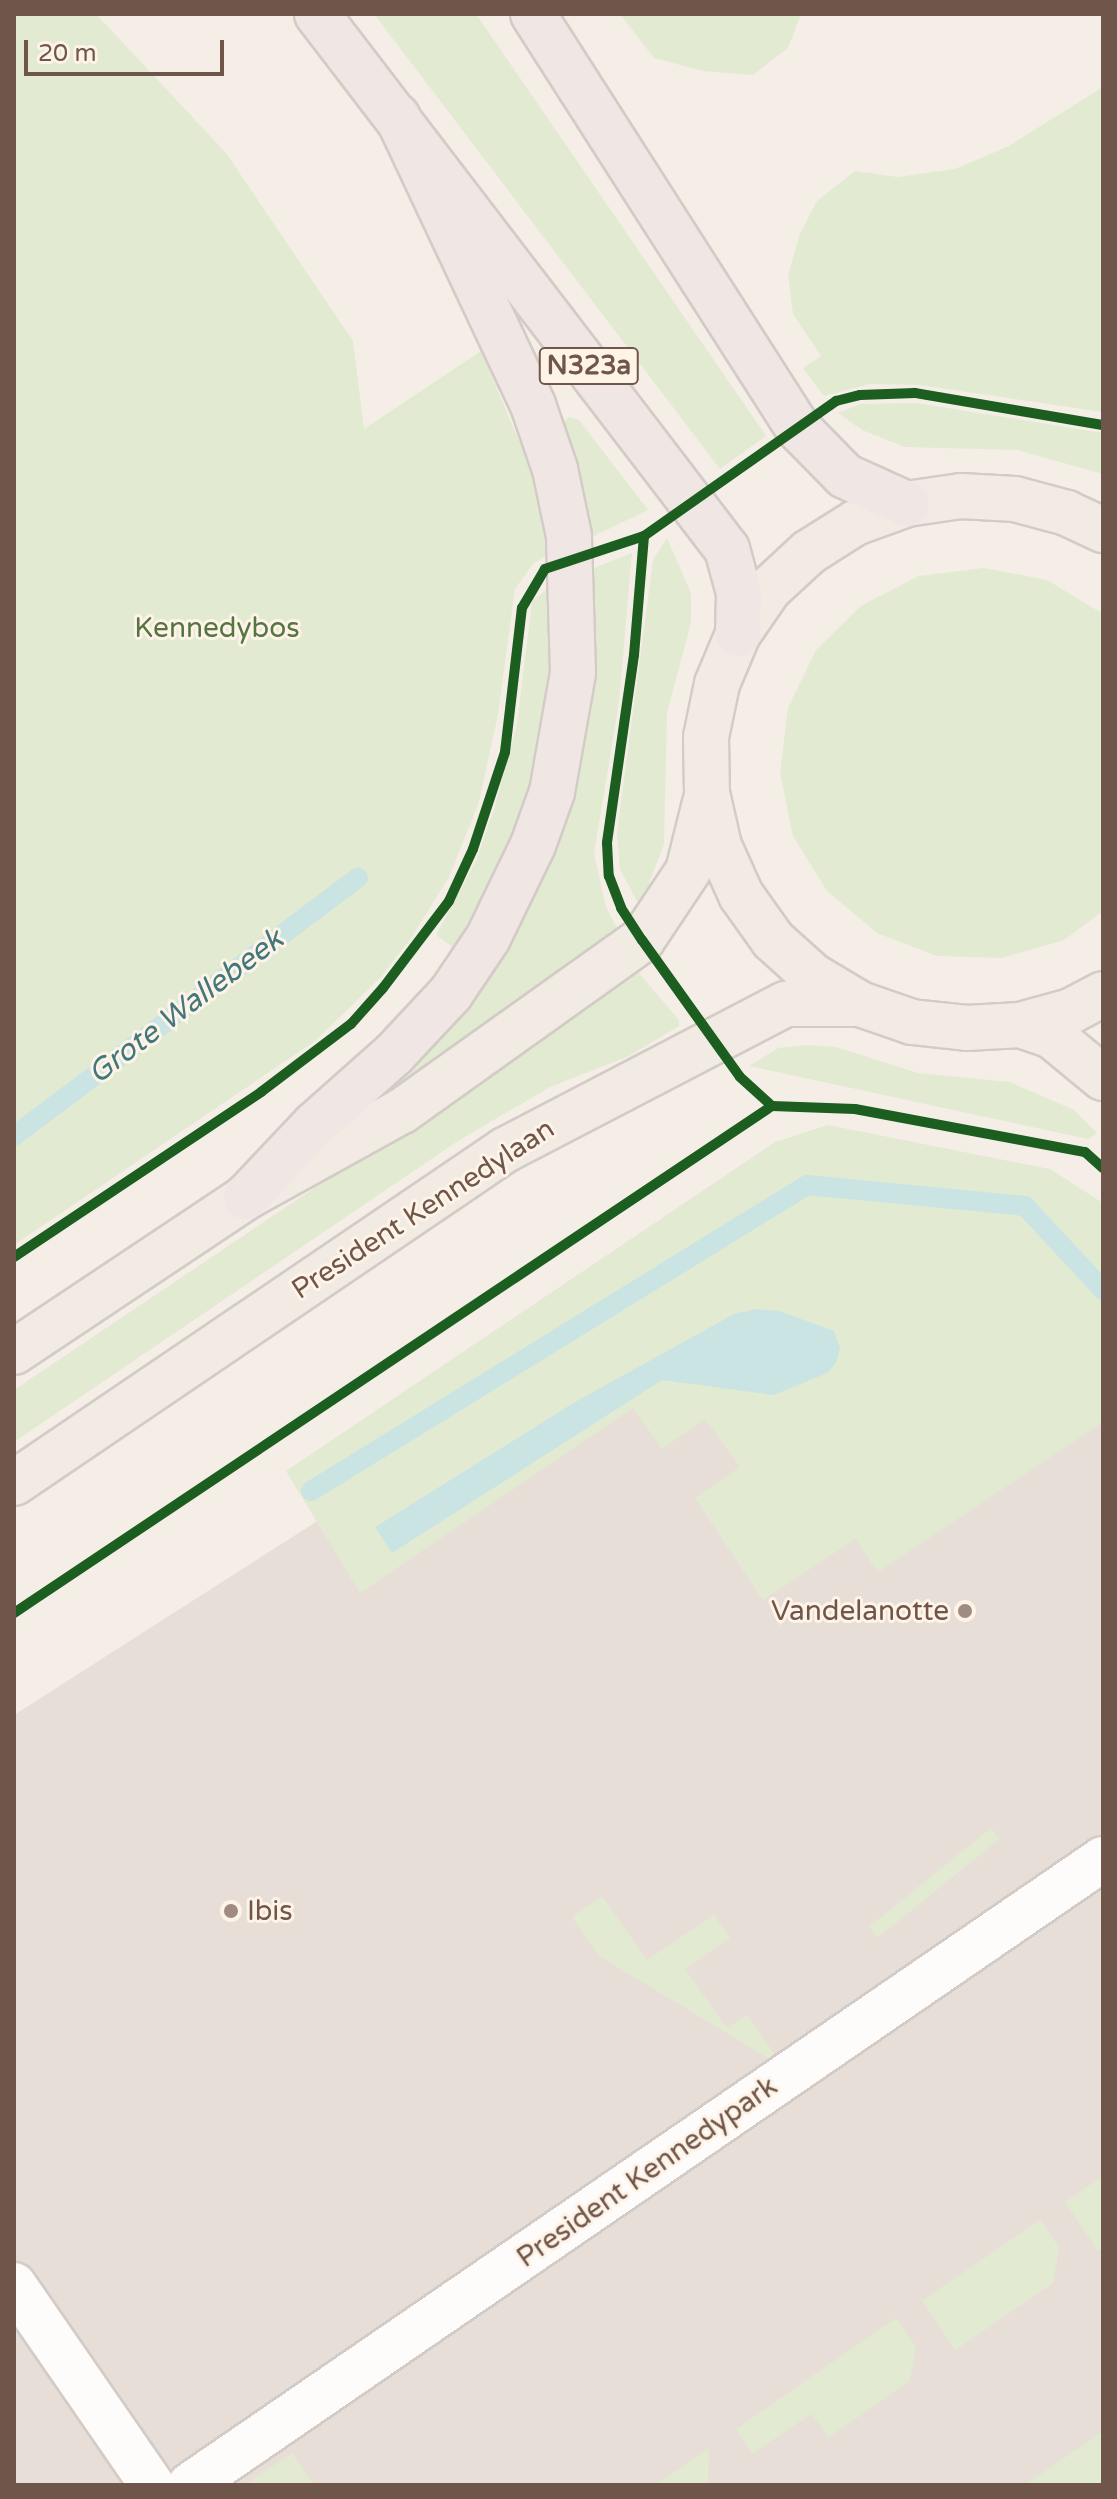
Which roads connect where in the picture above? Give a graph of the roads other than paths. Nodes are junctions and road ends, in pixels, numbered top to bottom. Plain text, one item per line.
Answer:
1 (317, 14) edge
2 (533, 14) edge
3 (397, 116) junction
4 (907, 504) junction
5 (1103, 530) edge
6 (738, 634) junction
7 (707, 793) junction
8 (1103, 994) edge
9 (860, 1004) junction
10 (1020, 1025) junction
11 (1103, 1078) edge
12 (246, 1197) junction
13 (14, 1352) edge
14 (14, 1483) edge
15 (1103, 1859) edge
16 (16, 2286) edge
17 (152, 2485) edge
18 (190, 2485) edge

1 - 3 highway, N323a
2 - 4 highway
3 - 6 highway, N323a
3 - 12 highway
4 - 5 main road
4 - 6 main road
6 - 7 main road
7 - 9 main road
7 - 12 main road
8 - 10 main road
9 - 10 main road
9 - 14 main road, President Kennedylaan
10 - 11 main road
12 - 13 main road
15 - 18 street, President Kennedypark
16 - 17 street

